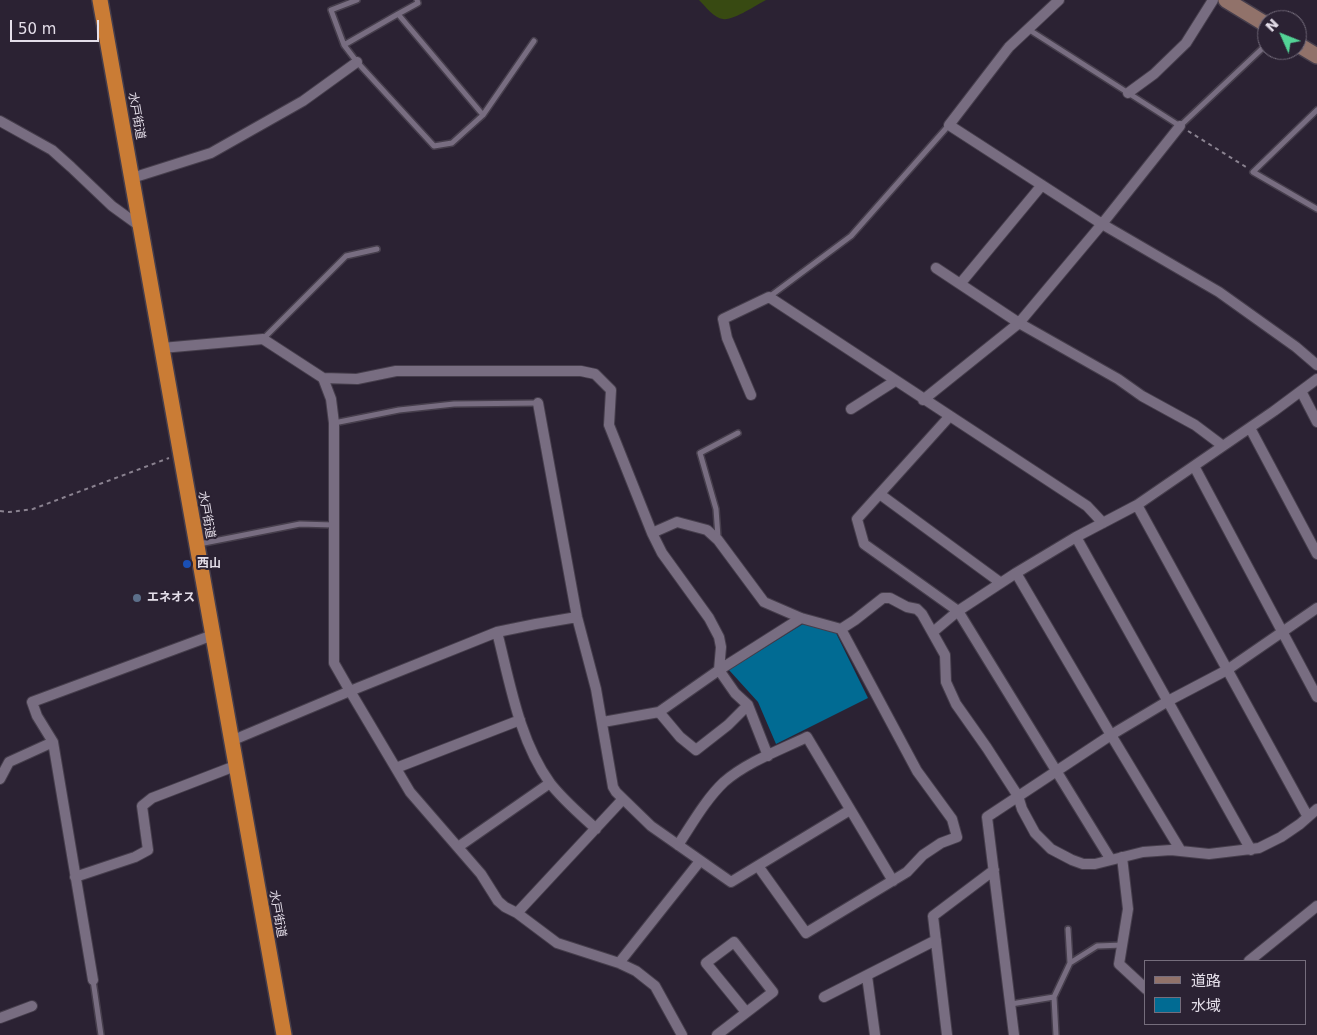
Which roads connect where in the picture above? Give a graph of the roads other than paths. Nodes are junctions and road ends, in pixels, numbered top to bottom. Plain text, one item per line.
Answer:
1 (100, 0) edge
2 (357, 0) edge
3 (417, 0) edge
4 (1059, 0) edge
5 (1213, 0) edge
6 (1226, 0) edge
7 (398, 14) junction
8 (1257, 19) edge
9 (1028, 29) junction
10 (534, 41) dead end
11 (344, 45) junction
12 (1257, 53) edge
13 (357, 62) junction
14 (1128, 92) junction
15 (1317, 110) edge
16 (482, 115) junction
17 (0, 121) edge
18 (949, 124) junction
19 (1180, 126) junction
20 (132, 178) junction
21 (1042, 185) junction
22 (1317, 208) edge
23 (1102, 224) junction
24 (141, 227) junction
25 (377, 249) dead end
26 (936, 268) dead end
27 (960, 284) junction
28 (769, 297) junction
29 (1019, 323) junction
30 (263, 339) junction
31 (162, 348) junction
32 (1317, 366) edge
33 (323, 378) junction
34 (1317, 378) edge
35 (895, 381) junction
36 (1301, 391) junction
37 (752, 395) dead end
38 (923, 400) junction
39 (538, 403) joint
40 (851, 409) dead end
41 (949, 417) junction
42 (1317, 422) edge
43 (334, 423) junction
44 (1250, 428) junction
45 (738, 433) dead end
46 (1223, 446) junction
47 (1194, 466) junction
48 (881, 495) junction
49 (1137, 505) junction
50 (1103, 523) junction
51 (333, 525) junction
52 (652, 533) junction
53 (1076, 537) junction
54 (718, 540) junction
55 (196, 544) junction
56 (1317, 554) edge
57 (1016, 573) junction
58 (1001, 583) junction
59 (1317, 608) edge
60 (958, 611) junction
61 (577, 617) junction
62 (802, 618) junction
63 (841, 629) junction
64 (497, 632) junction
65 (933, 632) junction
66 (1282, 632) junction
67 (213, 635) junction
68 (719, 670) junction
69 (1227, 670) junction
70 (350, 690) junction
71 (1317, 697) edge
72 (1168, 702) junction
73 (748, 705) junction
74 (659, 712) junction
75 (520, 720) junction
76 (603, 722) junction
77 (1111, 735) junction
78 (231, 741) junction
79 (53, 742) junction
80 (768, 756) junction
81 (235, 766) junction
82 (396, 768) junction
83 (1057, 771) junction
84 (0, 779) edge
85 (550, 783) junction
86 (1018, 796) junction
87 (623, 800) junction
88 (1317, 809) edge
89 (850, 810) junction
90 (1308, 816) junction
91 (596, 829) junction
92 (678, 845) junction
93 (458, 847) junction
94 (1251, 850) junction
95 (1182, 851) junction
96 (1122, 857) junction
97 (1111, 860) junction
98 (700, 861) junction
99 (758, 866) junction
100 (994, 870) junction
101 (75, 877) junction
102 (893, 881) junction
103 (1317, 906) edge
104 (517, 913) junction
105 (1068, 929) dead end
106 (936, 940) junction
107 (1123, 945) junction
108 (1250, 960) edge
109 (619, 963) junction
110 (1070, 963) junction
111 (867, 976) junction
112 (93, 980) joint
113 (1144, 987) edge
114 (824, 997) dead end
115 (1054, 997) junction
116 (1010, 1004) junction
117 (32, 1006) dead end
118 (746, 1012) junction
119 (0, 1018) edge
120 (101, 1035) edge
121 (284, 1035) edge
122 (682, 1035) edge
123 (717, 1035) edge
124 (875, 1035) edge
125 (947, 1035) edge
126 (1014, 1035) edge
127 (1056, 1035) edge

1 - 20 highway, 水戸街道
2 - 11 lane
3 - 7 lane
4 - 9 street
5 - 14 street
6 - 8 main road
7 - 11 lane
7 - 16 lane
9 - 14 lane
9 - 18 street
10 - 16 lane
11 - 13 lane
12 - 19 lane
13 - 16 lane
13 - 20 street
14 - 19 lane
15 - 22 lane
17 - 24 street
18 - 21 street
18 - 28 lane
19 - 23 street
20 - 24 highway, 水戸街道
21 - 23 street
21 - 27 street
23 - 29 street
23 - 32 street
24 - 31 highway, 水戸街道
25 - 30 lane
26 - 27 street
27 - 29 street
28 - 35 street
28 - 37 street
29 - 38 street
29 - 46 street
30 - 31 street
30 - 33 street
31 - 55 highway, 水戸街道
33 - 43 street
33 - 52 street
34 - 36 street
35 - 38 street
35 - 40 street
36 - 42 street
36 - 44 street
38 - 41 street
39 - 43 lane
39 - 61 street
41 - 48 street
41 - 50 street
43 - 51 street
44 - 46 street
44 - 56 street
45 - 54 lane
46 - 47 street
47 - 49 street
47 - 66 street
48 - 58 street
48 - 60 street
49 - 50 street
49 - 69 street
50 - 53 street
51 - 55 lane
51 - 70 street
52 - 54 street
52 - 68 street
53 - 57 street
53 - 72 street
54 - 62 street
55 - 67 highway, 水戸街道
57 - 58 street
57 - 77 street
58 - 60 street
59 - 66 street
60 - 65 street
60 - 83 street
61 - 64 street
61 - 76 street
62 - 63 street
62 - 68 street
63 - 65 street
63 - 102 street
64 - 70 street
64 - 75 street
65 - 86 street
66 - 69 street
66 - 71 street
67 - 78 highway, 水戸街道
67 - 79 street
68 - 73 street
68 - 74 street
69 - 72 street
69 - 90 street
70 - 78 street
70 - 82 street
72 - 77 street
72 - 94 street
73 - 74 street
73 - 80 street
74 - 76 street
75 - 82 street
75 - 85 street
76 - 87 street
77 - 83 street
77 - 95 street
78 - 81 highway, 水戸街道
79 - 84 street
79 - 101 street
80 - 89 street
80 - 92 street
81 - 101 street
81 - 121 highway, 水戸街道
82 - 93 street
83 - 86 street
83 - 97 street
85 - 91 street
85 - 93 street
86 - 97 street
86 - 100 street
87 - 91 street
87 - 92 street
88 - 90 street
89 - 99 street
89 - 102 street
90 - 94 street
91 - 104 street
92 - 98 street
93 - 104 street
94 - 95 street
95 - 96 street
96 - 97 street
96 - 107 street
98 - 99 street
98 - 109 street
99 - 102 street
100 - 106 street
100 - 116 street
101 - 112 street
103 - 108 street
104 - 109 street
105 - 110 lane
106 - 111 street
106 - 125 street
107 - 110 lane
107 - 113 street
109 - 122 street
110 - 115 lane
111 - 114 street
111 - 124 street
112 - 120 lane
115 - 116 lane
115 - 127 lane
116 - 126 street
117 - 119 street
118 - 118 street
118 - 123 street

